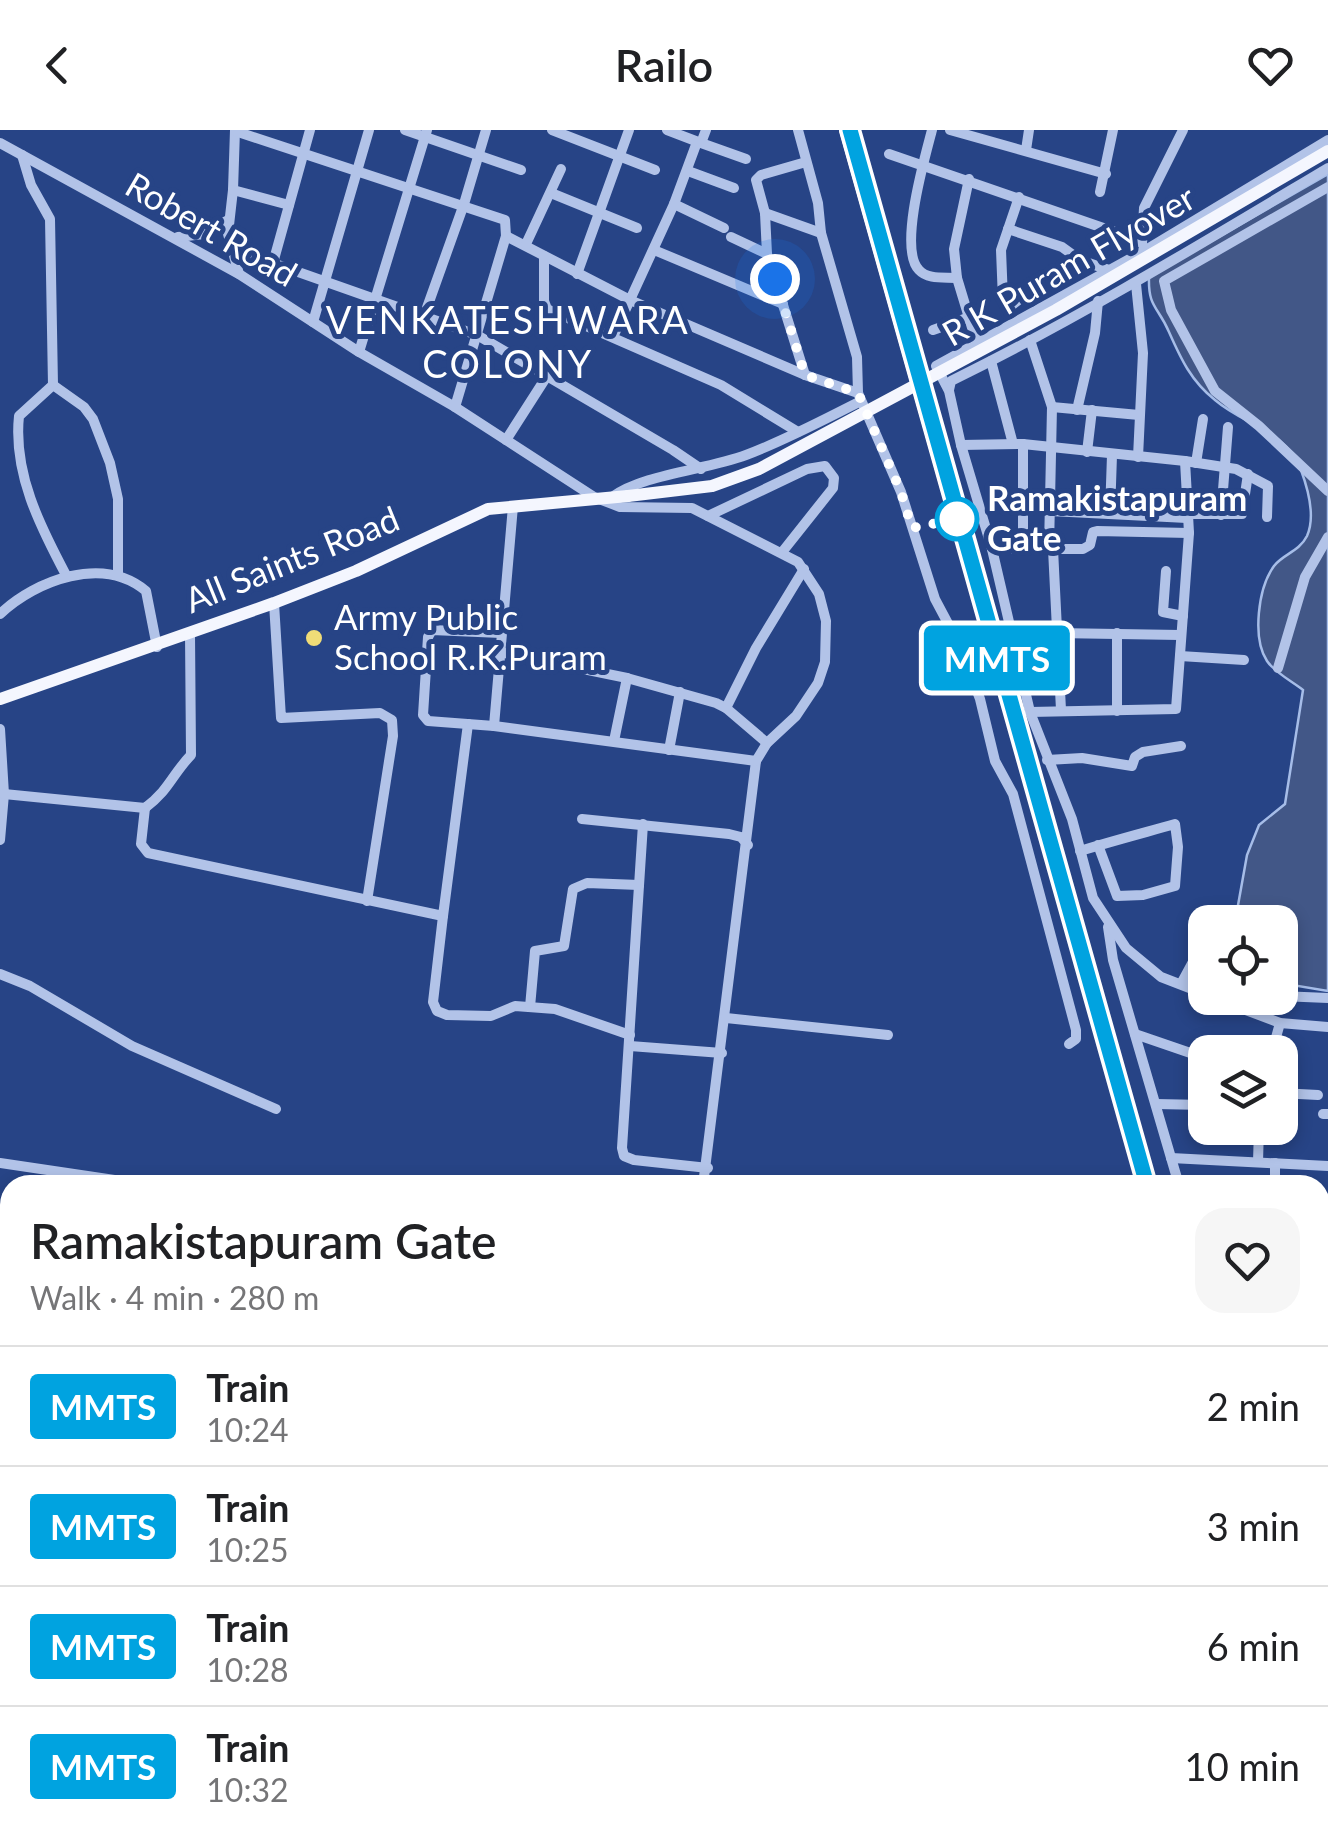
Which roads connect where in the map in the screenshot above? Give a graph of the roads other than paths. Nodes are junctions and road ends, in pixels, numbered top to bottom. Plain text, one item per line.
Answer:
1 (310, 130) edge
2 (369, 130) edge
3 (405, 130) edge
4 (486, 130) edge
5 (552, 130) edge
6 (628, 130) edge
7 (666, 130) edge
8 (706, 130) edge
9 (798, 130) edge
10 (932, 130) edge
11 (950, 130) edge
12 (1030, 130) edge
13 (1113, 130) edge
14 (1183, 130) edge
15 (235, 131) edge
16 (426, 133) edge
17 (1328, 140) edge
18 (0, 142) edge
19 (699, 142) junction
20 (1026, 150) junction
21 (1328, 151) edge
22 (478, 154) junction
23 (889, 154) dead end
24 (22, 155) junction
25 (302, 156) junction
26 (620, 157) junction
27 (746, 159) dead end
28 (806, 162) junction
29 (922, 165) junction
30 (1328, 168) edge
31 (562, 169) dead end
32 (521, 170) dead end
33 (656, 170) dead end
34 (688, 171) junction
35 (358, 173) junction
36 (1106, 174) junction
37 (969, 180) junction
38 (1328, 187) edge
39 (734, 188) dead end
40 (408, 189) junction
41 (233, 190) junction
42 (1100, 192) dead end
43 (551, 194) junction
44 (1019, 197) junction
45 (289, 204) junction
46 (464, 204) junction
47 (674, 204) junction
48 (599, 213) junction
49 (765, 213) junction
50 (228, 220) junction
51 (637, 228) dead end
52 (1008, 229) junction
53 (821, 233) junction
54 (506, 236) junction
55 (170, 237) junction
56 (526, 244) junction
57 (1142, 246) junction
58 (230, 248) junction
59 (654, 250) junction
60 (767, 254) junction
61 (544, 256) junction
62 (273, 263) junction
63 (1109, 270) junction
64 (239, 274) junction
65 (577, 274) junction
66 (1161, 276) junction
67 (957, 278) junction
68 (324, 282) junction
69 (1136, 284) junction
70 (1034, 288) dead end
71 (374, 298) junction
72 (630, 300) junction
73 (1098, 301) junction
74 (783, 304) junction
75 (424, 316) junction
76 (967, 318) junction
77 (313, 322) junction
78 (933, 330) dead end
79 (477, 335) junction
80 (612, 338) junction
81 (1030, 340) junction
82 (977, 344) junction
83 (359, 352) junction
84 (991, 361) junction
85 (805, 375) junction
86 (547, 376) junction
87 (52, 385) junction
88 (949, 391) junction
89 (859, 397) junction
90 (455, 406) junction
91 (1052, 407) junction
92 (1077, 410) junction
93 (1092, 410) junction
94 (1139, 414) junction
95 (1203, 418) dead end
96 (1228, 427) dead end
97 (798, 432) junction
98 (506, 440) junction
99 (1018, 444) junction
100 (961, 445) junction
101 (1052, 447) junction
102 (1087, 452) junction
103 (1112, 455) junction
104 (1138, 457) junction
105 (1191, 462) junction
106 (1224, 467) junction
107 (701, 470) junction
108 (1248, 474) junction
109 (1328, 491) edge
110 (594, 497) junction
111 (610, 498) junction
112 (1022, 502) junction
113 (512, 506) junction
114 (1050, 507) junction
115 (1110, 514) junction
116 (1221, 515) junction
117 (708, 516) junction
118 (1187, 516) junction
119 (1267, 517) dead end
120 (1189, 533) junction
121 (1328, 537) edge
122 (1051, 548) junction
123 (992, 549) junction
124 (1022, 550) junction
125 (783, 551) junction
126 (804, 570) junction
127 (1166, 570) dead end
128 (66, 575) junction
129 (118, 576) junction
130 (274, 603) junction
131 (0, 614) edge
132 (1183, 616) junction
133 (1055, 633) junction
134 (1118, 633) junction
135 (190, 634) junction
136 (501, 634) junction
137 (1180, 635) junction
138 (156, 646) junction
139 (500, 652) junction
140 (1180, 656) junction
141 (1244, 660) dead end
142 (1278, 668) dead end
143 (627, 678) junction
144 (680, 692) junction
145 (0, 700) edge
146 (726, 708) junction
147 (1061, 710) junction
148 (1116, 711) junction
149 (1030, 712) junction
150 (468, 724) junction
151 (494, 726) junction
152 (0, 729) edge
153 (614, 741) junction
154 (767, 743) junction
155 (1182, 746) dead end
156 (669, 750) junction
157 (1046, 760) junction
158 (756, 762) junction
159 (4, 794) junction
160 (145, 808) junction
161 (582, 819) dead end
162 (643, 824) junction
163 (0, 840) edge
164 (748, 845) junction
165 (1098, 845) junction
166 (1080, 850) junction
167 (639, 886) junction
168 (367, 902) junction
169 (442, 916) junction
170 (1107, 921) junction
171 (1188, 971) edge
172 (0, 974) edge
173 (1181, 984) junction
174 (1188, 987) edge
175 (1298, 997) edge
176 (1328, 998) edge
177 (530, 1007) junction
178 (1259, 1015) edge
179 (726, 1018) junction
180 (1280, 1023) junction
181 (1328, 1027) edge
182 (888, 1034) dead end
183 (1135, 1034) junction
184 (1277, 1035) edge
185 (630, 1040) junction
186 (1069, 1044) dead end
187 (1188, 1052) edge
188 (722, 1053) junction
189 (1298, 1093) edge
190 (1318, 1094) dead end
191 (1156, 1104) junction
192 (1188, 1105) edge
193 (276, 1109) dead end
194 (1258, 1145) edge
195 (1172, 1158) junction
196 (1258, 1162) junction
197 (1275, 1163) junction
198 (0, 1164) edge
199 (1328, 1166) edge
200 (78, 1175) edge
201 (702, 1175) edge
202 (706, 1175) edge
203 (1176, 1175) edge
204 (1275, 1175) edge

1 - 25 street
2 - 35 street
3 - 16 street
4 - 22 street
5 - 26 street
6 - 26 street
7 - 19 street
8 - 19 street
9 - 28 street
10 - 29 street
11 - 20 street
12 - 20 street
13 - 36 street
14 - 57 street
15 - 25 street
15 - 41 street
16 - 22 street
16 - 40 street
17 - 57 street
18 - 24 street, Robert Road
19 - 27 street
19 - 34 street
20 - 36 street
21 - 111 main road, R K Puram Flyover, bridge
22 - 32 street
22 - 46 street
23 - 29 street
24 - 55 street, Robert Road
24 - 87 street
25 - 35 street
25 - 45 street
26 - 33 street
26 - 48 street
28 - 49 street
28 - 53 street
29 - 37 street
29 - 67 street
30 - 66 street
31 - 43 street
34 - 39 street
34 - 47 street
35 - 40 street
35 - 68 street
36 - 42 street
37 - 44 street
37 - 67 street
38 - 66 street
40 - 46 street
40 - 71 street
41 - 45 street
41 - 50 street
43 - 48 street
43 - 56 street
44 - 52 street
44 - 57 street
45 - 62 street
46 - 54 street
46 - 75 street
47 - 59 street
47 - 60 street
48 - 51 street
48 - 65 street
49 - 53 street
49 - 60 street
50 - 55 street
50 - 58 street
52 - 63 street
52 - 70 street
53 - 89 street
54 - 56 street
54 - 79 street
55 - 64 street, Robert Road
56 - 61 street
57 - 63 street
58 - 62 street
58 - 64 street
59 - 72 street
59 - 74 street
60 - 74 street
61 - 65 street
61 - 80 street
62 - 68 street
63 - 82 street
64 - 77 street, Robert Road
65 - 72 street
66 - 69 street
66 - 109 street
67 - 76 street
68 - 71 street
68 - 77 street
69 - 73 street
69 - 94 street
71 - 75 street
71 - 83 street
72 - 80 street
72 - 85 street
73 - 81 street
73 - 92 street
74 - 85 street
75 - 79 street
76 - 78 street
76 - 82 street
77 - 83 street, Robert Road
79 - 86 street
79 - 90 street
80 - 97 street
81 - 84 street
81 - 91 street
82 - 88 street
83 - 90 street, Robert Road
84 - 88 street
84 - 99 street
85 - 89 street
86 - 98 street
86 - 107 street
87 - 128 street
87 - 129 street
88 - 100 street
89 - 97 street
89 - 186 street
90 - 98 street, Robert Road
91 - 92 street
91 - 101 street
92 - 93 street
93 - 94 street
93 - 102 street
94 - 104 street
95 - 105 street
96 - 106 street
97 - 107 street
98 - 110 street, Robert Road
99 - 100 street
99 - 101 street
99 - 112 street
100 - 123 street
101 - 102 street
101 - 114 street
102 - 103 street
103 - 104 street
103 - 115 street
104 - 105 street
105 - 106 street
105 - 118 street
106 - 108 street
106 - 116 street
107 - 111 street
108 - 116 street
108 - 119 street
110 - 111 main road, All Saints Road
110 - 113 main road, All Saints Road
110 - 117 street
112 - 114 street
112 - 124 street
113 - 130 main road, All Saints Road
113 - 136 street
114 - 115 street
114 - 122 street
115 - 118 street
116 - 118 street
117 - 125 street
117 - 125 street
118 - 120 street
120 - 122 street
120 - 132 street
121 - 142 street
122 - 124 street
122 - 133 street
123 - 124 street
123 - 149 street
125 - 126 street
126 - 146 street
126 - 154 street
127 - 132 street
128 - 129 street
128 - 131 street
129 - 138 street
130 - 135 main road, All Saints Road
130 - 168 street
132 - 137 street
133 - 134 street
133 - 147 street
134 - 137 street
134 - 148 street
135 - 138 main road, All Saints Road
135 - 160 street
136 - 139 street
136 - 150 street
137 - 140 street
138 - 145 main road, All Saints Road
139 - 143 street
139 - 151 street
140 - 141 street
140 - 148 street
143 - 144 street
143 - 153 street
144 - 146 street
144 - 156 street
146 - 154 street
147 - 148 street
147 - 149 street
149 - 157 street
150 - 151 street
150 - 169 street
151 - 153 street
152 - 159 street
153 - 156 street
154 - 158 street
155 - 157 street
156 - 158 street
157 - 166 street
158 - 164 street
159 - 160 street
159 - 163 street
160 - 168 street
161 - 162 street
162 - 164 street
162 - 167 street
164 - 179 street
165 - 165 street
165 - 166 street
166 - 170 street
167 - 177 street
167 - 185 street
168 - 169 street
169 - 177 street
170 - 173 street
170 - 183 street
171 - 173 street
172 - 193 street
173 - 174 street
175 - 176 street
177 - 185 street
178 - 180 street
179 - 182 street
179 - 188 street
180 - 181 street
180 - 184 street
183 - 187 street
183 - 191 street
185 - 188 street
185 - 201 street
188 - 202 street
189 - 190 street
191 - 192 street
191 - 195 street
194 - 196 street
195 - 196 street
195 - 203 street
196 - 197 street
197 - 199 street
197 - 204 street
198 - 200 street

